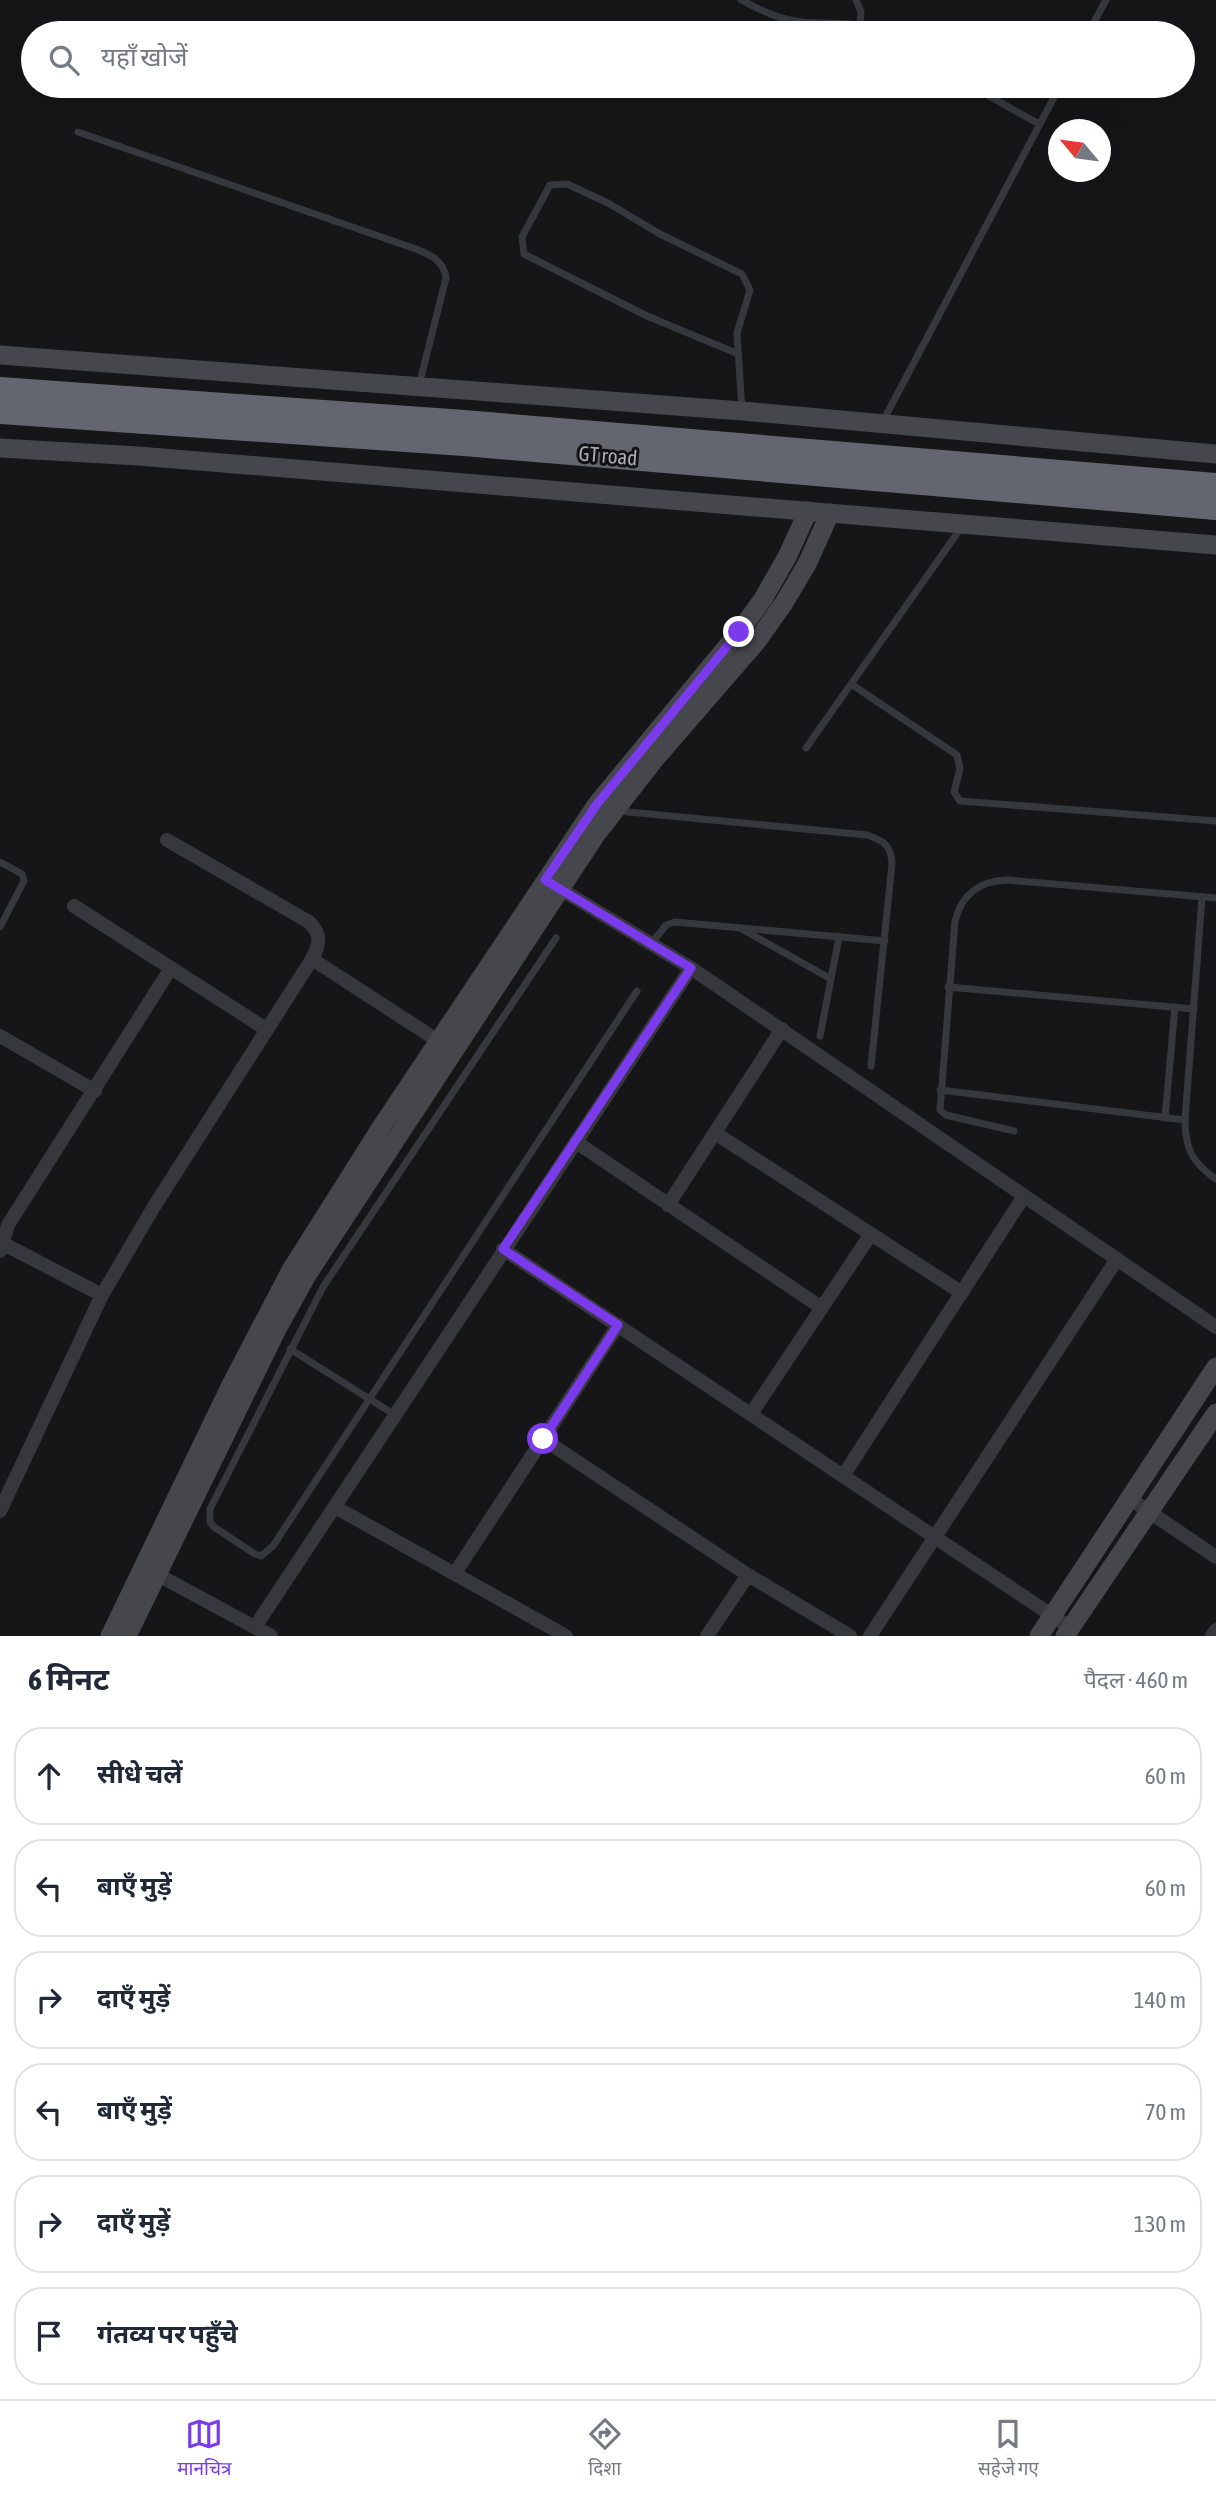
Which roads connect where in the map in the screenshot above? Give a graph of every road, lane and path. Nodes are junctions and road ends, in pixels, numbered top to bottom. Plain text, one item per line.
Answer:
1 (741, 0) edge
2 (856, 0) edge
3 (1106, 0) edge
4 (796, 21) edge
5 (860, 21) edge
6 (1095, 21) edge
7 (992, 98) edge
8 (1053, 98) edge
9 (1039, 124) junction
10 (78, 132) dead end
11 (736, 352) junction
12 (0, 355) edge
13 (419, 385) junction
14 (0, 390) edge
15 (0, 411) edge
16 (742, 411) junction
17 (882, 423) junction
18 (0, 448) edge
19 (1216, 454) edge
20 (1216, 486) edge
21 (1216, 507) edge
22 (808, 511) junction
23 (830, 513) junction
24 (964, 525) junction
25 (1216, 545) edge
26 (851, 684) junction
27 (806, 748) dead end
28 (613, 810) junction
29 (1216, 821) edge
30 (167, 840) dead end
31 (0, 862) edge
32 (553, 884) junction
33 (1202, 897) junction
34 (1216, 898) edge
35 (74, 906) dead end
36 (0, 926) edge
37 (737, 926) junction
38 (839, 937) junction
39 (556, 938) dead end
40 (885, 941) junction
41 (652, 943) junction
42 (312, 959) junction
43 (171, 968) junction
44 (691, 968) junction
45 (831, 979) junction
46 (948, 987) junction
47 (637, 991) dead end
48 (1175, 1007) junction
49 (1194, 1009) junction
50 (266, 1029) junction
51 (782, 1029) junction
52 (820, 1036) dead end
53 (1, 1039) edge
54 (447, 1046) junction
55 (871, 1066) dead end
56 (940, 1090) junction
57 (95, 1091) junction
58 (1165, 1118) junction
59 (1185, 1120) junction
60 (1014, 1131) dead end
61 (715, 1133) junction
62 (576, 1142) junction
63 (1216, 1179) edge
64 (1024, 1196) junction
65 (668, 1205) junction
66 (871, 1234) junction
67 (0, 1242) edge
68 (503, 1249) junction
69 (0, 1251) edge
70 (1117, 1259) junction
71 (961, 1293) junction
72 (102, 1295) junction
73 (821, 1308) junction
74 (618, 1325) junction
75 (1216, 1327) edge
76 (290, 1349) junction
77 (1216, 1367) edge
78 (370, 1401) junction
79 (1216, 1413) edge
80 (751, 1414) junction
81 (396, 1415) junction
82 (543, 1439) junction
83 (844, 1476) junction
84 (1129, 1498) junction
85 (335, 1507) junction
86 (0, 1511) edge
87 (1149, 1513) junction
88 (933, 1536) junction
89 (1216, 1557) edge
90 (151, 1570) junction
91 (455, 1573) junction
92 (748, 1575) junction
93 (1052, 1616) junction
94 (255, 1627) junction
95 (1216, 1630) edge
96 (1068, 1632) edge
97 (110, 1636) edge
98 (127, 1636) edge
99 (271, 1636) edge
100 (566, 1636) edge
101 (707, 1636) edge
102 (850, 1636) edge
103 (870, 1636) edge
104 (1039, 1636) edge
105 (1212, 1636) edge

1 - 4 lane
2 - 5 lane
3 - 6 lane
7 - 9 lane
8 - 9 lane
9 - 17 lane
10 - 13 lane
11 - 11 lane
11 - 16 lane
12 - 13 street
13 - 16 street
14 - 20 highway, GT road
15 - 21 highway, GT road
16 - 17 street
17 - 19 street
18 - 22 street
22 - 23 street
22 - 32 street
23 - 24 street
23 - 28 street
24 - 25 street
24 - 26 lane
26 - 27 lane
26 - 29 lane
28 - 32 street
28 - 40 lane
30 - 42 street
31 - 36 lane
32 - 41 street
32 - 54 street
33 - 34 lane
33 - 46 lane
33 - 49 lane
35 - 43 street
37 - 38 lane
37 - 41 lane
37 - 45 lane
38 - 40 lane
38 - 45 lane
39 - 76 lane
40 - 55 lane
41 - 44 street
42 - 50 street
42 - 54 street
43 - 50 street
43 - 57 street
44 - 51 street
44 - 62 street
45 - 52 lane
46 - 48 lane
46 - 56 lane
47 - 78 lane
48 - 49 lane
48 - 58 lane
49 - 59 lane
50 - 72 street
51 - 61 street
51 - 64 street
53 - 57 street
54 - 90 street
56 - 58 lane
56 - 60 lane
57 - 67 street
58 - 59 lane
59 - 63 lane
61 - 65 street
61 - 66 street
62 - 65 street
62 - 68 street
64 - 70 street
64 - 71 street
65 - 73 street
66 - 71 street
66 - 73 street
67 - 69 street
67 - 72 street
68 - 74 street
68 - 81 street
70 - 75 street
70 - 88 street
71 - 83 street
72 - 86 street
73 - 80 street
74 - 80 street
74 - 82 street
76 - 78 lane
76 - 78 lane
77 - 84 street
78 - 81 lane
79 - 87 street
80 - 83 street
81 - 85 street
82 - 91 street
82 - 92 street
83 - 88 street
84 - 87 street
84 - 93 street
85 - 91 street
85 - 94 street
87 - 89 street
87 - 96 street
88 - 93 street
88 - 103 street
90 - 94 street
90 - 97 street
90 - 98 street
91 - 100 street
92 - 101 street
92 - 102 street
93 - 96 street
93 - 104 street
94 - 99 street
95 - 105 street

